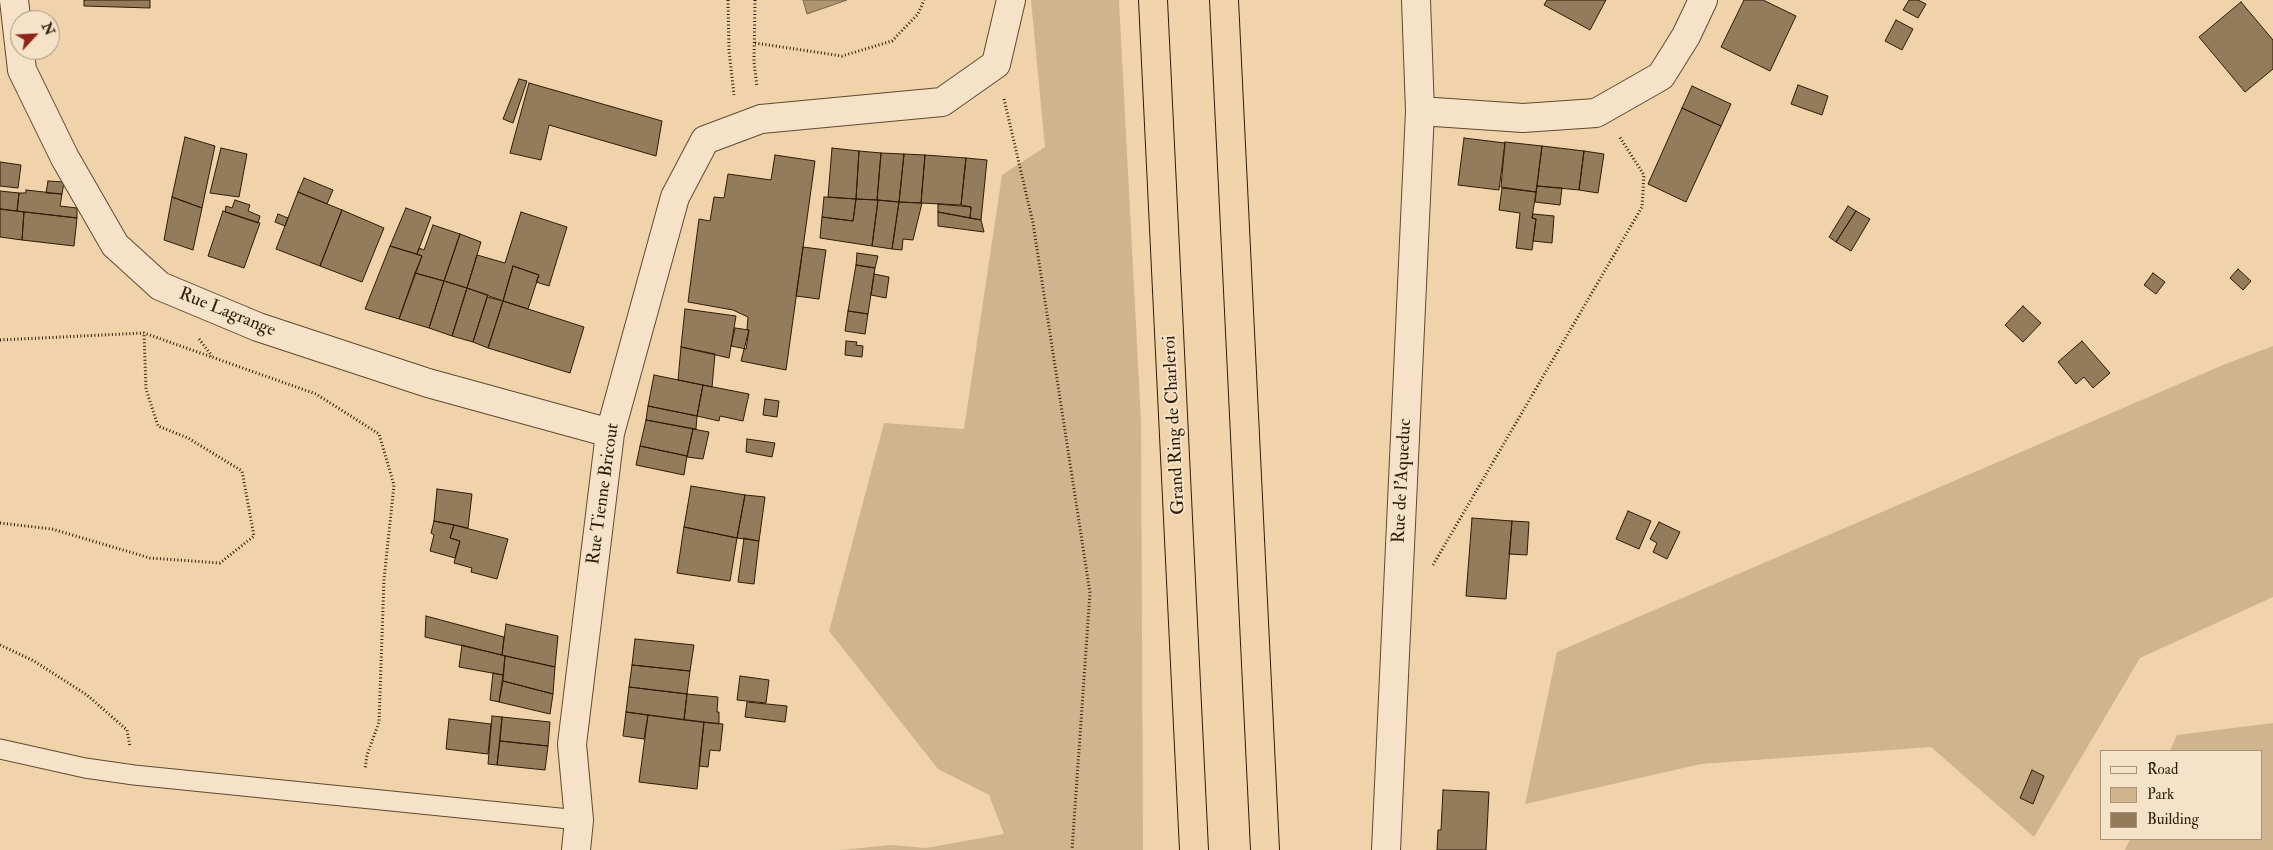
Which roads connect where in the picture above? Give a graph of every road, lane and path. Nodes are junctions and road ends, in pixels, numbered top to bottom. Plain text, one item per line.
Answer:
1 (14, 0) edge
2 (728, 0) edge
3 (755, 0) edge
4 (924, 0) edge
5 (1011, 0) edge
6 (1153, 0) edge
7 (1224, 0) edge
8 (1416, 0) edge
9 (1703, 0) edge
10 (755, 43) junction
11 (996, 64) junction
12 (1420, 111) junction
13 (1596, 112) junction
14 (749, 123) junction
15 (144, 333) junction
16 (0, 340) edge
17 (610, 433) junction
18 (0, 523) edge
19 (1431, 568) dead end
20 (0, 645) edge
21 (0, 749) edge
22 (134, 775) junction
23 (360, 797) junction
24 (578, 820) junction
25 (576, 850) edge
26 (1072, 850) edge
27 (1194, 850) edge
28 (1266, 850) edge
29 (1386, 850) edge

1 - 17 street, Rue Lagrange
2 - 14 path
3 - 10 path
4 - 10 path
5 - 11 street
6 - 27 highway, Grand Ring de Charleroi
7 - 28 highway
8 - 12 street, Rue de l'Aqueduc
9 - 13 street
10 - 14 path
11 - 14 street, Rue Tienne Bricout
11 - 26 path
12 - 13 street
12 - 29 street, Rue de l'Aqueduc
13 - 19 path
14 - 17 street, Rue Tienne Bricout
15 - 16 path
15 - 18 path
15 - 23 path
17 - 24 street, Rue Tienne Bricout
20 - 22 path
21 - 22 lane
22 - 23 lane
23 - 24 lane
24 - 25 street, Rue Tienne Bricout

